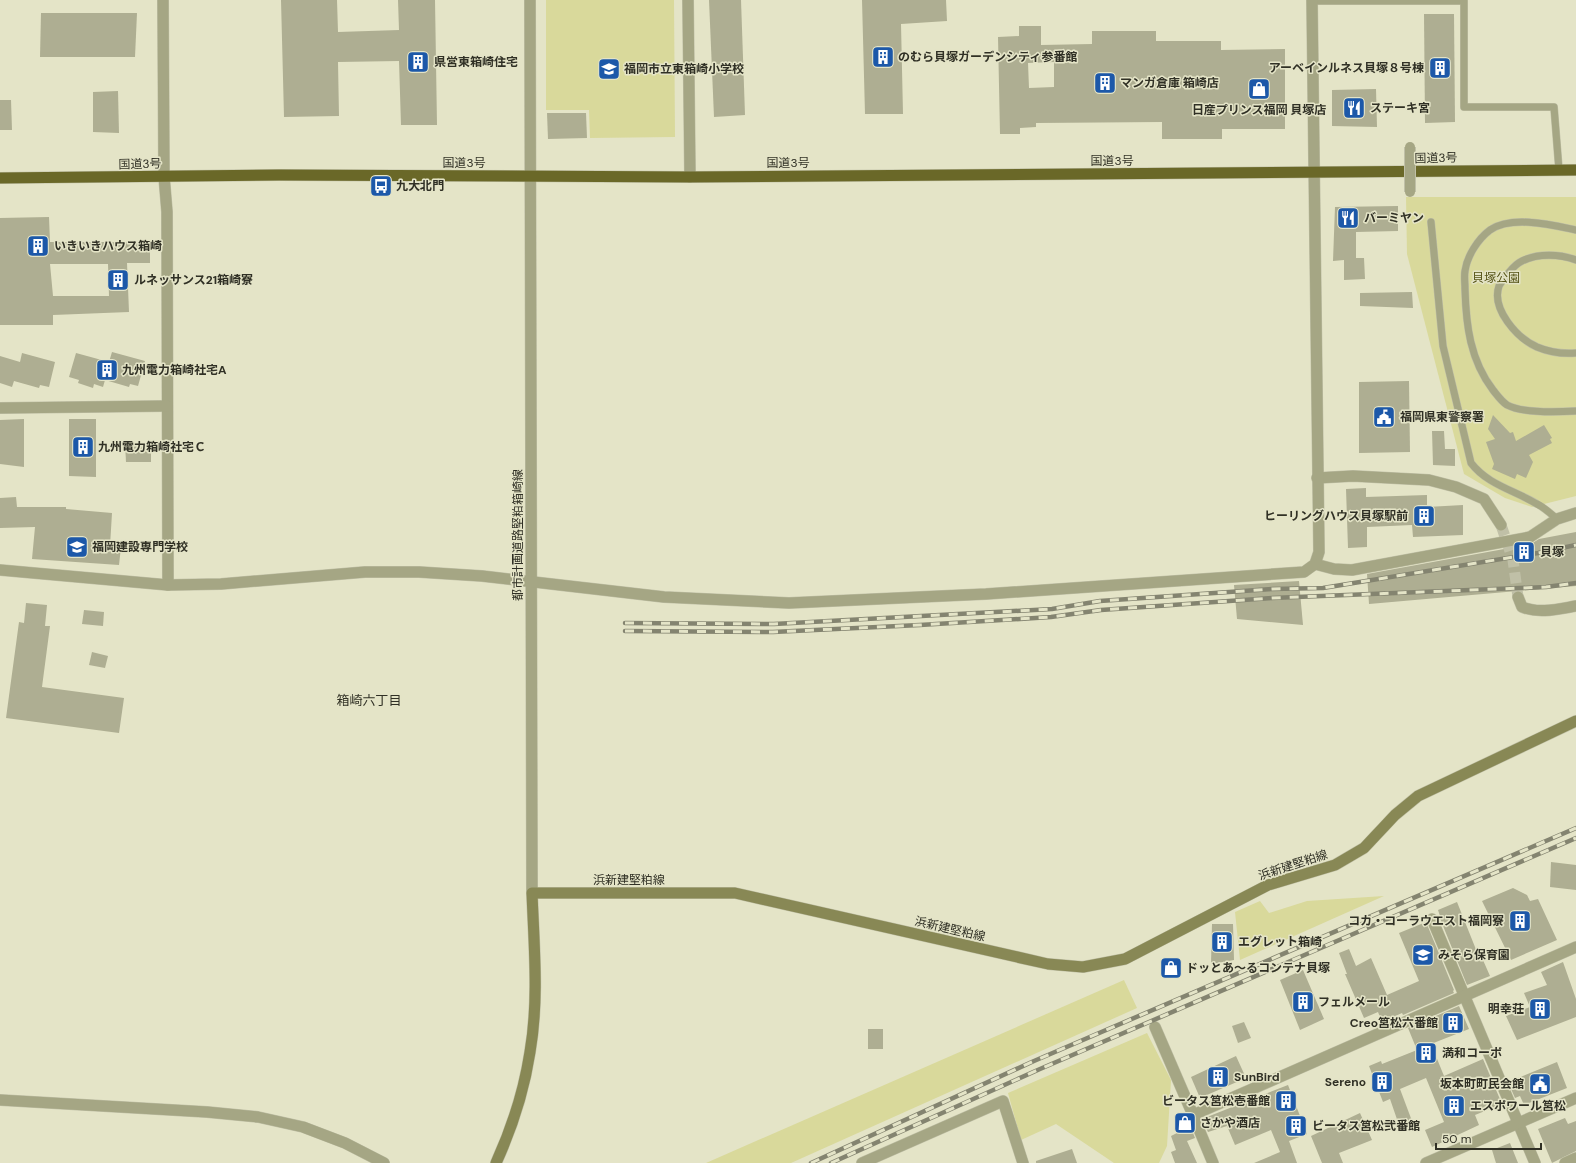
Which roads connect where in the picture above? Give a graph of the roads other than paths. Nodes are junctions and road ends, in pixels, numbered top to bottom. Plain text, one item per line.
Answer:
1 (163, 0) edge
2 (530, 0) edge
3 (688, 0) edge
4 (1312, 1) edge
5 (1410, 147) dead end
6 (1559, 170) junction
7 (1576, 170) edge
8 (1313, 172) junction
9 (164, 176) junction
10 (530, 176) junction
11 (690, 177) junction
12 (0, 178) edge
13 (1410, 192) dead end
14 (1432, 222) dead end
15 (1576, 230) edge
16 (1576, 260) edge
17 (1576, 353) edge
18 (167, 406) junction
19 (0, 408) edge
20 (1576, 411) edge
21 (1317, 478) junction
22 (1576, 513) edge
23 (1558, 520) junction
24 (1500, 525) tunnel mouth
25 (1315, 564) junction
26 (0, 570) edge
27 (531, 582) junction
28 (168, 585) junction
29 (1518, 597) tunnel mouth
30 (1576, 606) edge
31 (1576, 721) edge
32 (532, 893) junction
33 (1432, 919) dead end
34 (1576, 947) edge
35 (1463, 996) junction
36 (1155, 1027) dead end
37 (1576, 1098) edge
38 (0, 1100) edge
39 (1193, 1115) junction
40 (1517, 1123) junction
41 (1576, 1158) edge
42 (384, 1163) edge
43 (496, 1163) edge
44 (862, 1163) edge
45 (1023, 1163) edge
46 (1213, 1163) edge
47 (1426, 1163) edge
48 (1535, 1163) edge
49 (1566, 1163) edge

1 - 9 street
2 - 10 street, 都市計画道路堅粕箱崎線
3 - 11 street
4 - 6 lane
4 - 8 street
5 - 13 street, bridge
6 - 7 highway, 国道3号
6 - 8 highway, 国道3号
8 - 11 highway, 国道3号
8 - 21 street
9 - 10 highway, 国道3号
9 - 12 highway, 国道3号
9 - 18 street
10 - 11 highway, 国道3号
10 - 27 street, 都市計画道路堅粕箱崎線
14 - 23 lane
15 - 20 lane
16 - 17 lane
18 - 19 street
18 - 28 street
21 - 24 street
21 - 25 street
22 - 23 street
23 - 25 street
25 - 27 street
26 - 28 street
27 - 28 street
27 - 32 street, 都市計画道路堅粕箱崎線
29 - 30 street
31 - 32 main road, 浜新建堅粕線
32 - 43 main road
33 - 35 street
34 - 35 street
35 - 39 street
35 - 40 street
36 - 39 street
37 - 40 street
38 - 42 street
39 - 46 street
40 - 47 street
40 - 48 street
41 - 49 street
44 - 45 street

